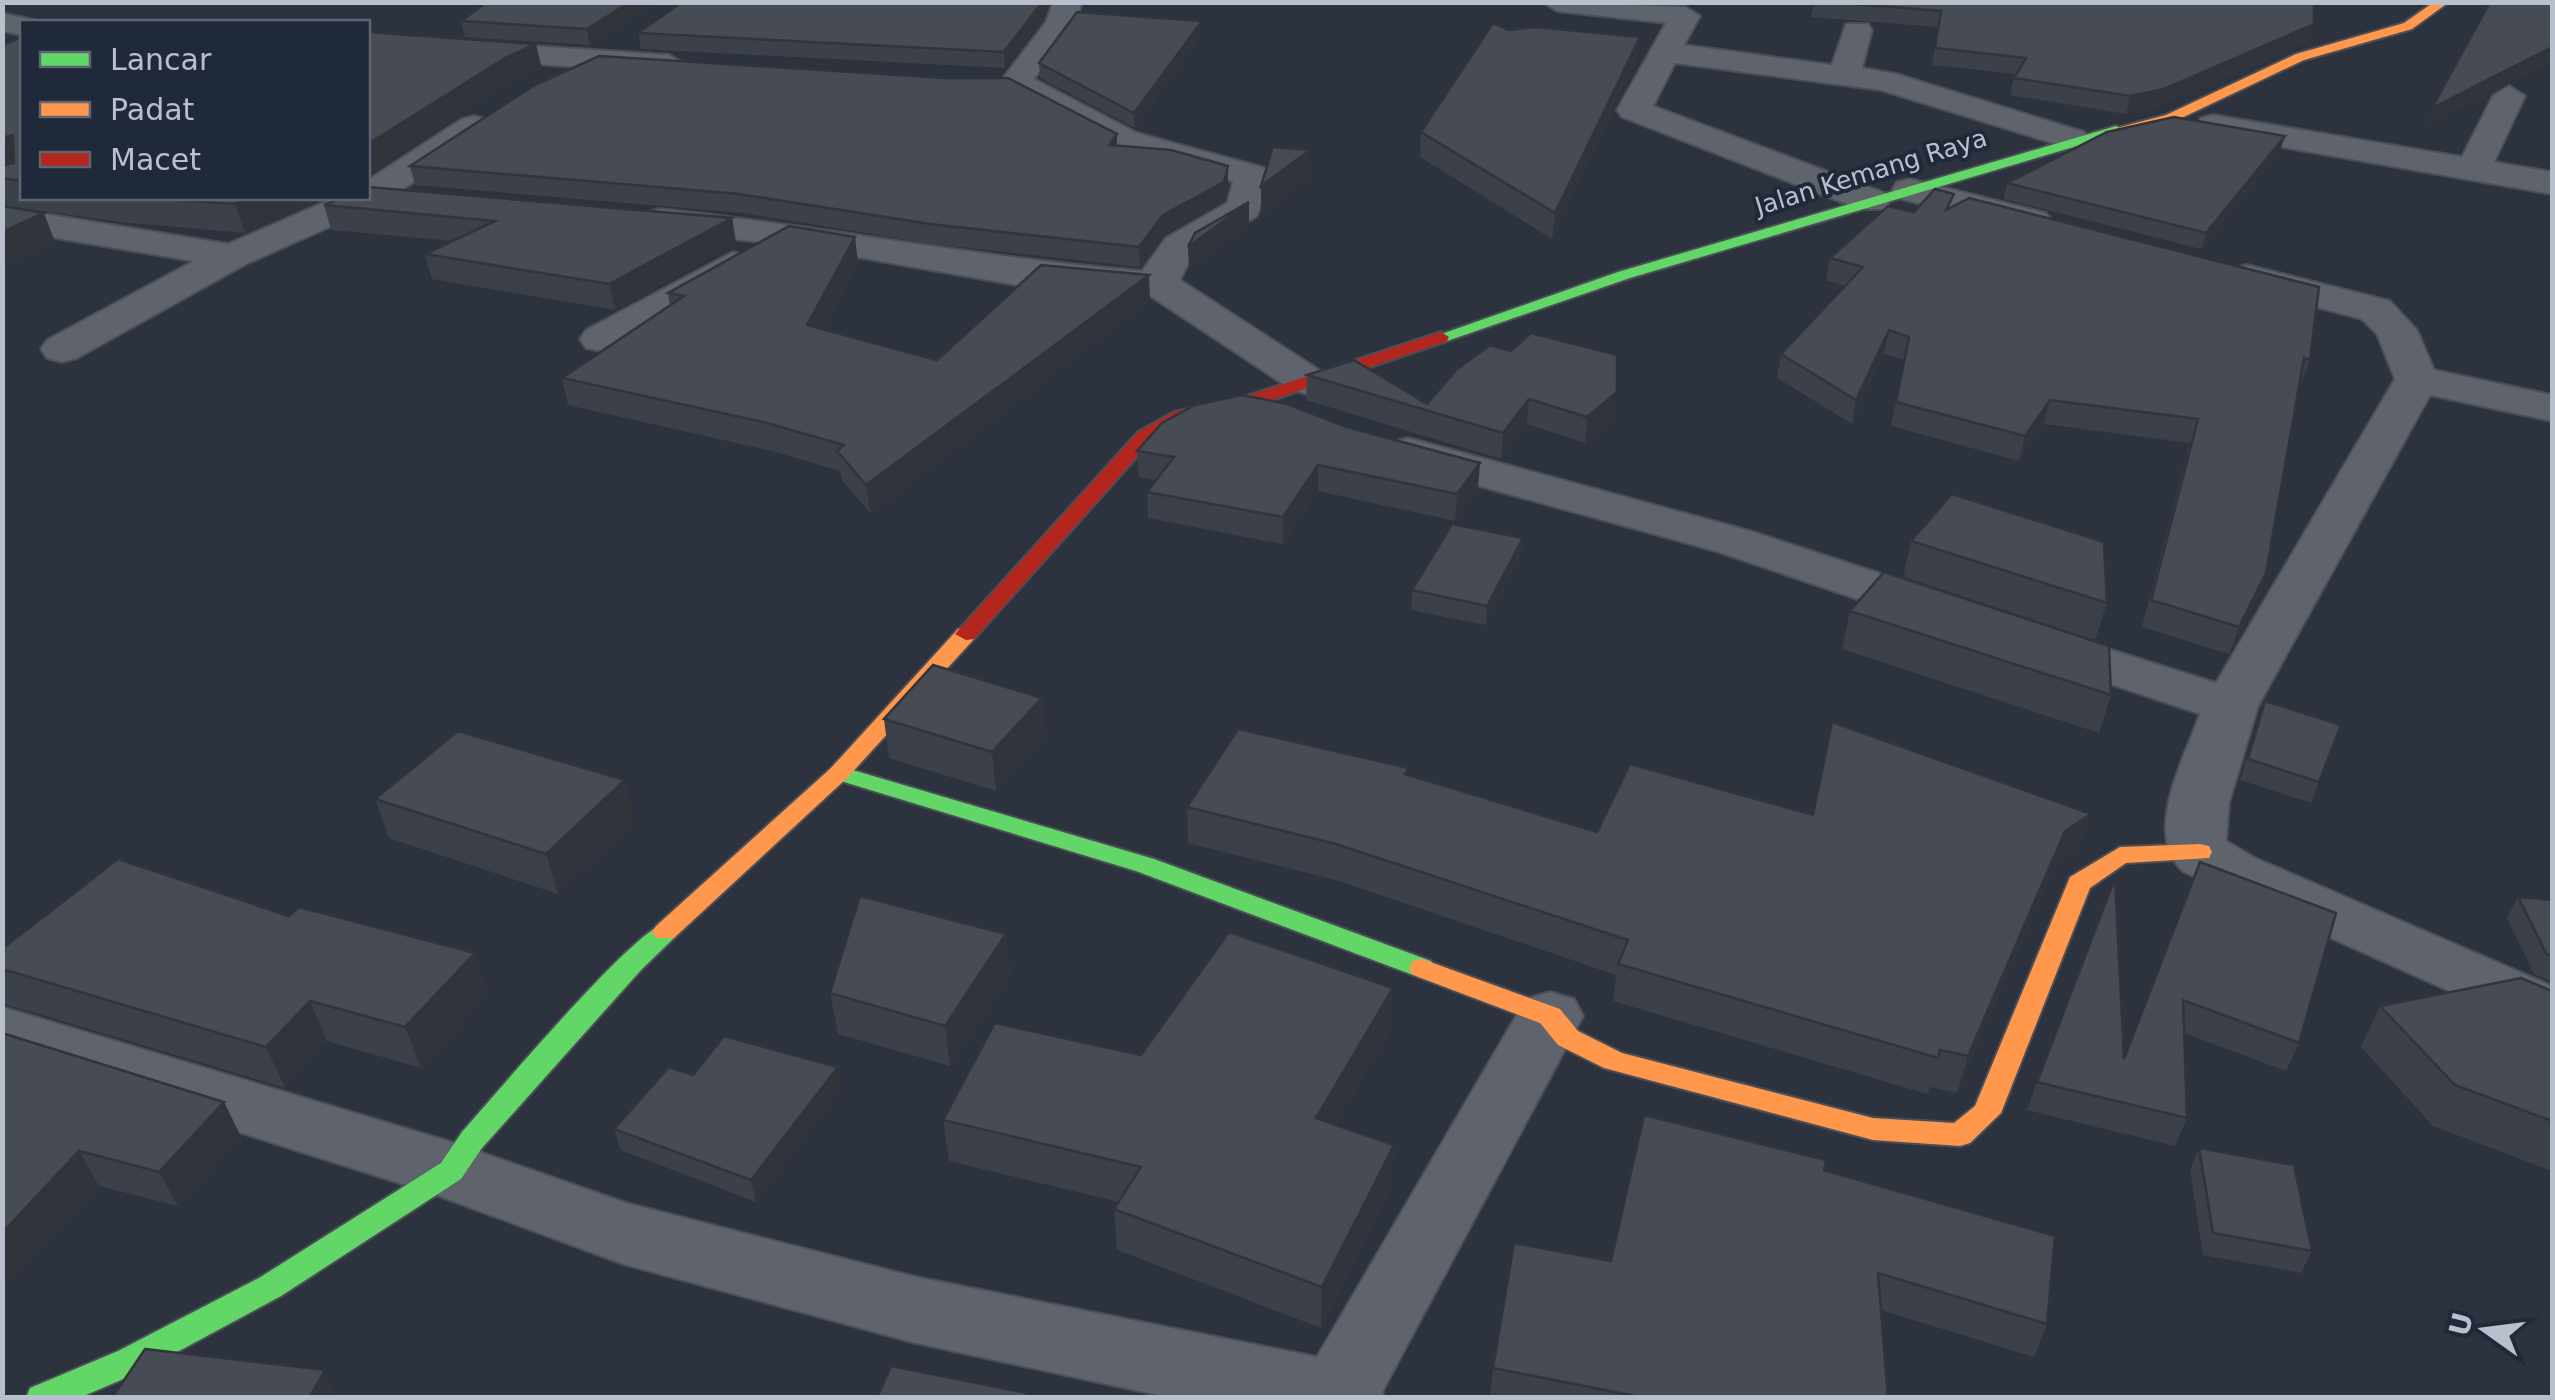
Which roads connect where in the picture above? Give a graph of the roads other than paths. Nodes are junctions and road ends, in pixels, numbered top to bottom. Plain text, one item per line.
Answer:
1 (1068, 2) edge
2 (2443, 2) edge
3 (1544, 7) edge
4 (1856, 30) edge
5 (640, 32) edge
6 (370, 44) edge
7 (1664, 52) junction
8 (597, 59) junction
9 (705, 67) edge
10 (1845, 74) junction
11 (539, 86) edge
12 (2509, 96) edge
13 (509, 103) edge
14 (2170, 118) junction
15 (2072, 139) junction
16 (2473, 169) junction
17 (2552, 182) edge
18 (1910, 190) junction
19 (370, 193) edge
20 (370, 196) edge
21 (357, 200) edge
22 (425, 200) edge
23 (1872, 202) junction
24 (615, 216) edge
25 (2, 218) edge
26 (2060, 228) edge
27 (788, 234) junction
28 (232, 256) junction
29 (2208, 267) edge
30 (1159, 284) junction
31 (601, 339) dead end
32 (62, 349) dead end
33 (2417, 379) junction
34 (1242, 404) joint
35 (2552, 408) edge
36 (1334, 415) junction
37 (2230, 706) junction
38 (839, 773) junction
39 (2200, 852) junction
40 (2552, 1013) edge
41 (1550, 1016) junction
42 (2, 1032) edge
43 (451, 1171) junction
44 (1340, 1397) edge
45 (42, 1398) edge

1 - 30 street
2 - 14 street, Jalan Kemang Raya
3 - 7 street
4 - 10 street
5 - 8 street
6 - 8 street
7 - 10 street
7 - 23 street
8 - 9 street
8 - 11 street
10 - 15 street
12 - 16 street
13 - 19 street
14 - 15 street, Jalan Kemang Raya
14 - 16 street
15 - 18 street, Jalan Kemang Raya
16 - 17 street
18 - 23 street, Jalan Kemang Raya
18 - 26 street
20 - 22 street
21 - 28 street
23 - 36 street, Jalan Kemang Raya
24 - 27 street
25 - 28 street
27 - 30 street
27 - 31 street
28 - 32 street
29 - 33 street
30 - 36 street
33 - 35 street
33 - 37 street
34 - 36 street
34 - 38 street
36 - 37 street
37 - 39 street
38 - 41 street
38 - 43 street
39 - 40 street
39 - 41 street
41 - 44 street
42 - 43 street
43 - 44 street
43 - 45 street

